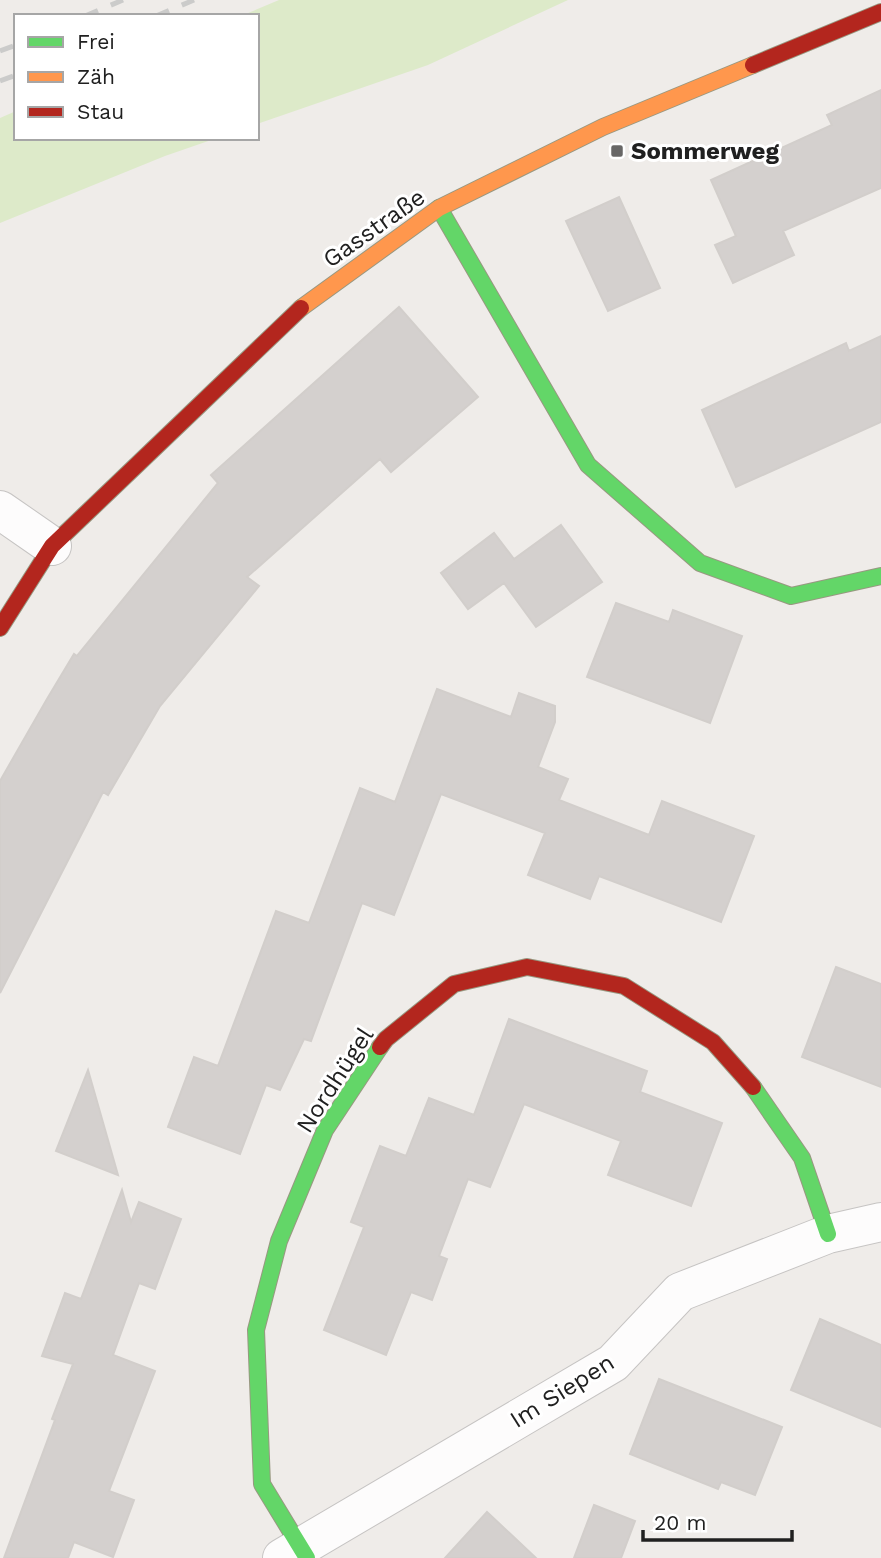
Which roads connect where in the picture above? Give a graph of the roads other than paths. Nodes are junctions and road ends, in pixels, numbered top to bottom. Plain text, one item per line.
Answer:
1 (881, 12) edge
2 (439, 208) junction
3 (0, 510) edge
4 (52, 546) junction
5 (881, 576) edge
6 (0, 628) edge
7 (881, 1222) edge
8 (828, 1234) junction
9 (296, 1555) edge

1 - 2 street, Gasstraße
2 - 4 street, Gasstraße
2 - 5 street
3 - 4 street
4 - 6 street, Gasstraße
7 - 8 street, Im Siepen
8 - 9 street, Im Siepen
8 - 9 street, Nordhügel

